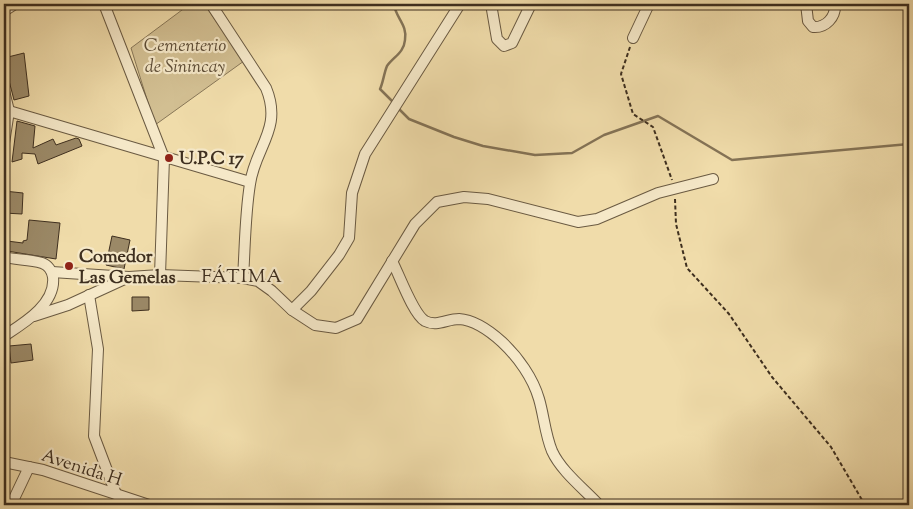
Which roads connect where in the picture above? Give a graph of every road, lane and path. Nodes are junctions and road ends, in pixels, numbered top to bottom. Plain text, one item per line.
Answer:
1 (15, 4) edge
2 (104, 4) edge
3 (211, 4) edge
4 (460, 4) edge
5 (492, 4) edge
6 (531, 4) edge
7 (648, 4) edge
8 (806, 4) edge
9 (835, 4) edge
10 (4, 11) edge
11 (633, 38) joint
12 (4, 91) edge
13 (9, 111) junction
14 (4, 143) edge
15 (164, 158) junction
16 (712, 179) dead end
17 (250, 182) junction
18 (675, 188) junction
19 (4, 258) edge
20 (392, 261) junction
21 (52, 272) junction
22 (160, 275) junction
23 (129, 277) junction
24 (243, 278) junction
25 (89, 295) junction
26 (292, 310) junction
27 (31, 317) junction
28 (8, 333) edge
29 (4, 462) edge
30 (29, 467) junction
31 (116, 494) junction
32 (11, 505) edge
33 (148, 505) edge
34 (600, 505) edge
35 (865, 505) edge

1 - 10 street
2 - 15 street
3 - 17 street
4 - 26 street
5 - 6 street
7 - 11 street
8 - 9 street
11 - 18 path
12 - 13 street
13 - 14 street
13 - 15 street
15 - 17 street
15 - 22 street
16 - 18 street
17 - 24 street
18 - 20 street
18 - 35 path
19 - 21 street
20 - 26 street
20 - 34 street
21 - 23 street
21 - 27 street
22 - 23 street
22 - 24 street
23 - 25 street
24 - 26 street
25 - 27 street
25 - 31 street
27 - 28 street
29 - 30 street, Avenida H
30 - 31 street, Avenida H
30 - 32 street
31 - 33 street, Avenida H

